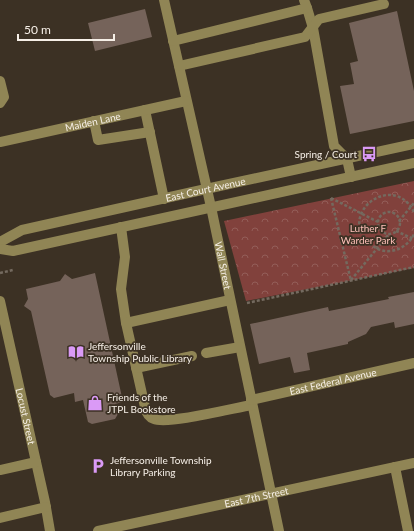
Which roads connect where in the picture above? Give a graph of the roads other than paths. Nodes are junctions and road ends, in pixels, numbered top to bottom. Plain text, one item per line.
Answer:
1 (164, 0) edge
2 (306, 4) edge
3 (384, 4) dead end
4 (312, 28) junction
5 (173, 41) junction
6 (179, 66) junction
7 (0, 81) edge
8 (186, 100) junction
9 (0, 103) edge
10 (145, 110) junction
11 (94, 121) junction
12 (150, 132) junction
13 (0, 142) edge
14 (414, 144) edge
15 (347, 159) junction
16 (414, 163) edge
17 (351, 177) junction
18 (206, 189) junction
19 (164, 199) junction
20 (211, 207) junction
21 (121, 227) junction
22 (0, 242) edge
23 (0, 249) edge
24 (230, 300) junction
25 (0, 306) edge
26 (126, 323) junction
27 (240, 347) junction
28 (206, 353) dead end
29 (192, 356) dead end
30 (414, 363) edge
31 (136, 368) junction
32 (252, 402) junction
33 (36, 462) junction
34 (414, 463) edge
35 (395, 467) junction
36 (0, 470) edge
37 (271, 494) junction
38 (46, 507) junction
39 (0, 518) edge
40 (50, 531) edge
41 (98, 531) edge
42 (279, 531) edge
43 (408, 531) edge

1 - 5 street, Wall Street
2 - 4 street
2 - 5 street
3 - 4 street
4 - 6 street
4 - 15 street
5 - 6 street, Wall Street
6 - 8 street, Wall Street
7 - 9 street
8 - 10 street, Maiden Lane
8 - 18 street, Wall Street
10 - 11 street, Maiden Lane
10 - 12 street
11 - 12 street
11 - 13 street, Maiden Lane
12 - 19 street
14 - 15 street, East Court Avenue
15 - 17 street
15 - 18 street, East Court Avenue
16 - 17 street, East Court Avenue
17 - 20 street, East Court Avenue
18 - 19 street, East Court Avenue
18 - 20 street, Wall Street
19 - 22 street, East Court Avenue
20 - 21 street, East Court Avenue
20 - 24 street, Wall Street
21 - 23 street, East Court Avenue
21 - 26 street, East Federal Avenue
24 - 26 street
24 - 27 street, Wall Street
25 - 33 street, Locust Street
26 - 31 street, East Federal Avenue
27 - 28 street
27 - 32 street, Wall Street
29 - 31 street
30 - 32 street, East Federal Avenue
31 - 32 street, East Federal Avenue
32 - 37 street, Wall Street
33 - 36 street
33 - 38 street, Locust Street
34 - 35 street, East 7th Street
35 - 37 street, East 7th Street
35 - 43 street
37 - 41 street, East 7th Street
37 - 42 street, Wall Street
38 - 39 street
38 - 40 street, Locust Street

